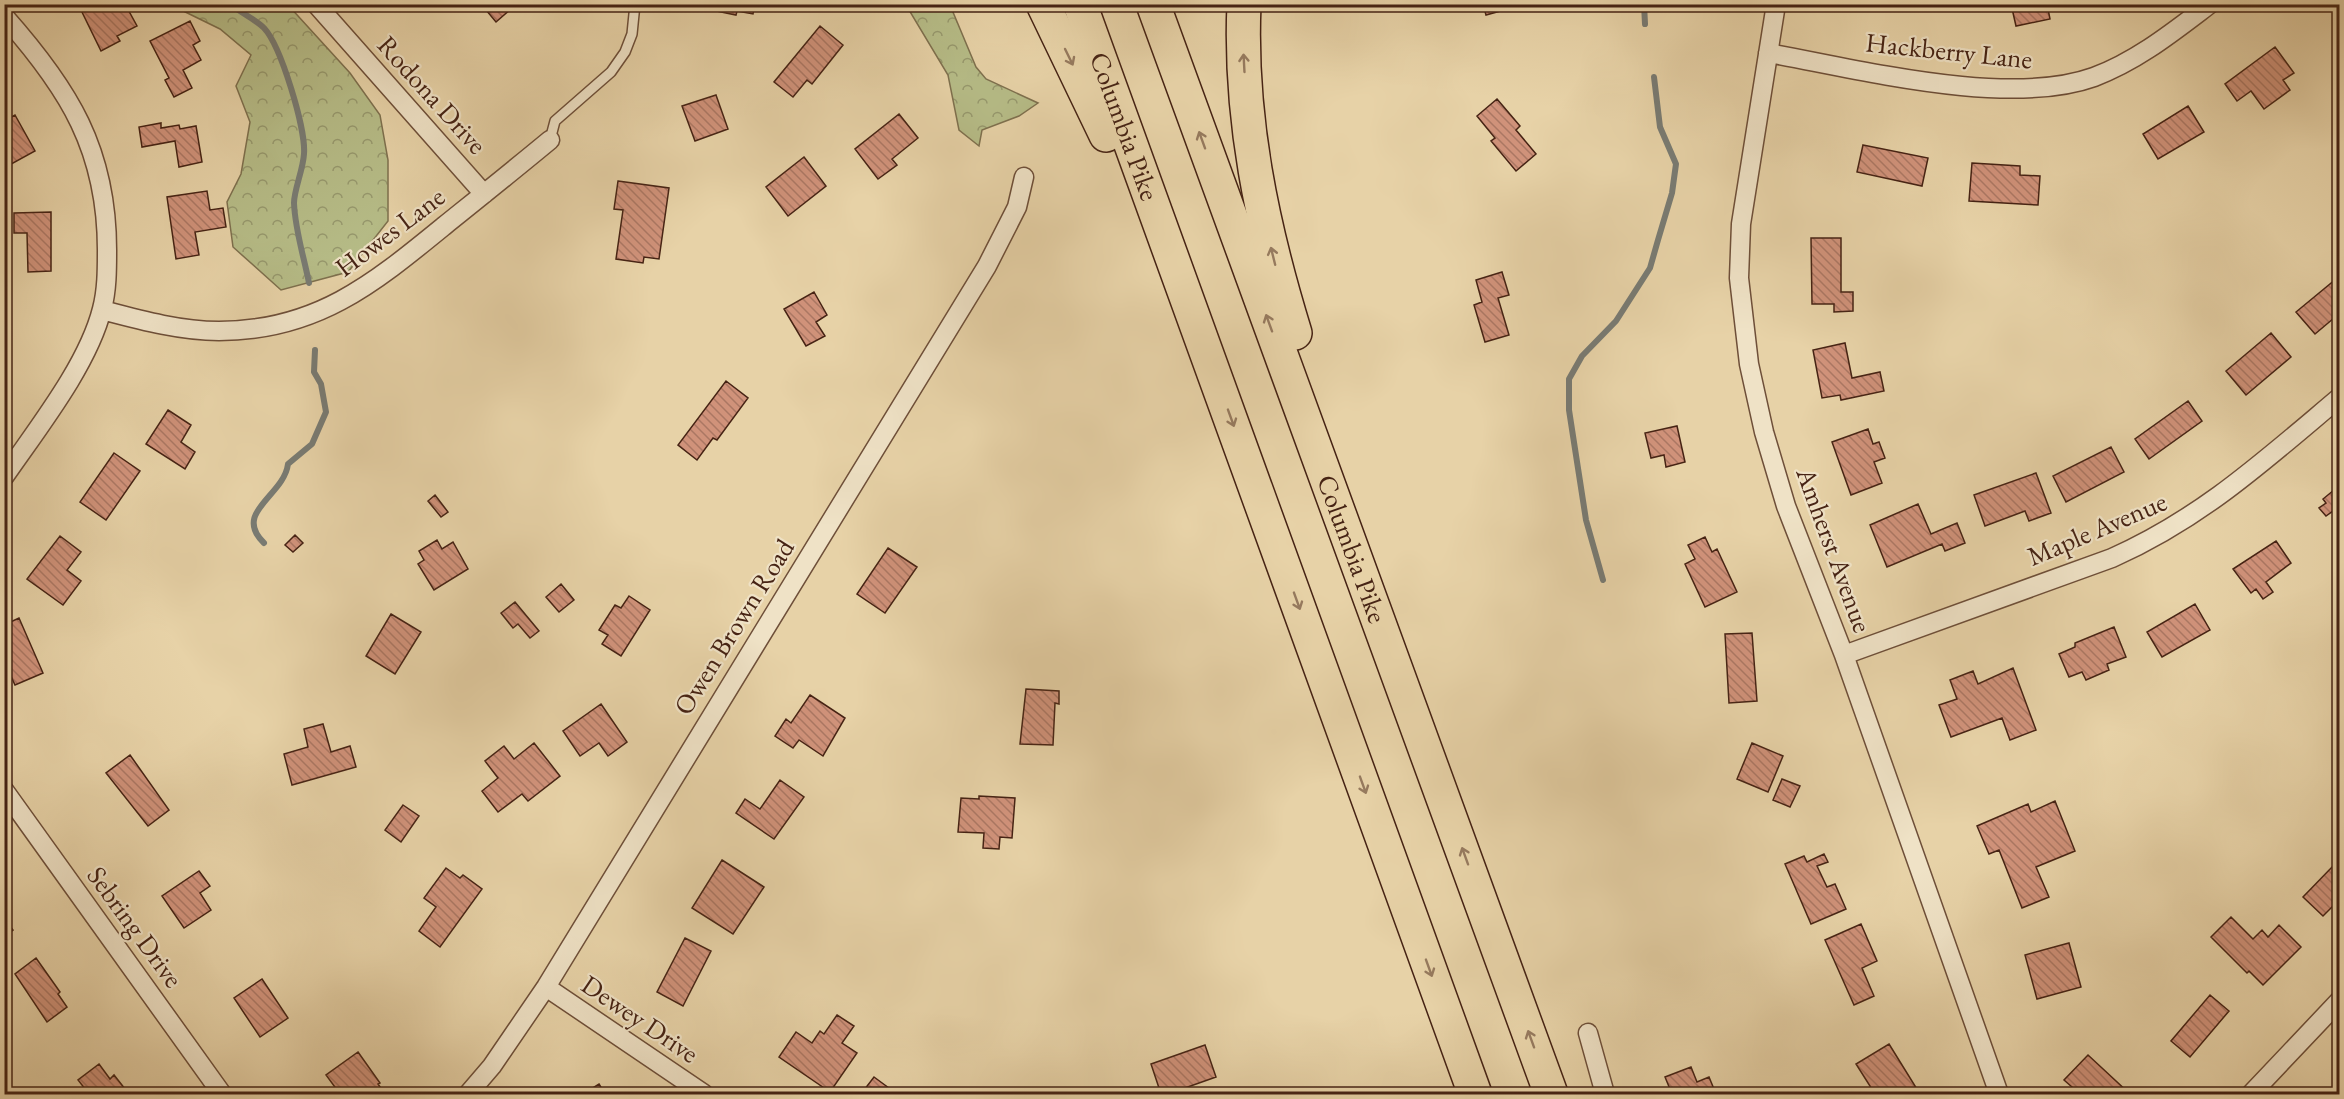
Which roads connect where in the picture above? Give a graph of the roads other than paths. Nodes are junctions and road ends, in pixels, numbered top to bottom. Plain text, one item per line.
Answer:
1 (316, 4) edge
2 (635, 4) edge
3 (1043, 4) edge
4 (1080, 4) edge
5 (1153, 4) edge
6 (1244, 4) edge
7 (1776, 4) edge
8 (2210, 4) edge
9 (4, 16) edge
10 (1768, 53) junction
11 (550, 140) joint
12 (1024, 177) dead end
13 (484, 194) junction
14 (102, 310) junction
15 (1211, 363) junction
16 (2340, 398) edge
17 (4, 477) edge
18 (1844, 656) junction
19 (1413, 713) junction
20 (4, 790) edge
21 (546, 987) junction
22 (2340, 1000) edge
23 (1588, 1033) dead end
24 (222, 1095) edge
25 (468, 1095) edge
26 (704, 1095) edge
27 (1475, 1095) edge
28 (1551, 1095) edge
29 (1605, 1095) edge
30 (1999, 1095) edge
31 (2251, 1095) edge

1 - 13 street, Rodona Drive
2 - 11 lane
3 -> 15 highway
4 - 15 highway, Columbia Pike
19 -> 5 highway, Columbia Pike
19 -> 6 highway
7 - 10 street, Amherst Avenue
8 - 10 street, Hackberry Lane
9 - 14 street
10 - 18 street, Amherst Avenue
11 - 13 street, Howes Lane
12 - 21 street, Owen Brown Road
13 - 14 street, Howes Lane
14 - 17 street
15 -> 27 highway, Columbia Pike
16 - 18 street, Maple Avenue
18 - 30 street, Amherst Avenue
28 -> 19 highway, Columbia Pike
20 - 24 street, Sebring Drive
21 - 25 street, Owen Brown Road
21 - 26 street, Dewey Drive
22 - 31 street
23 - 29 street

